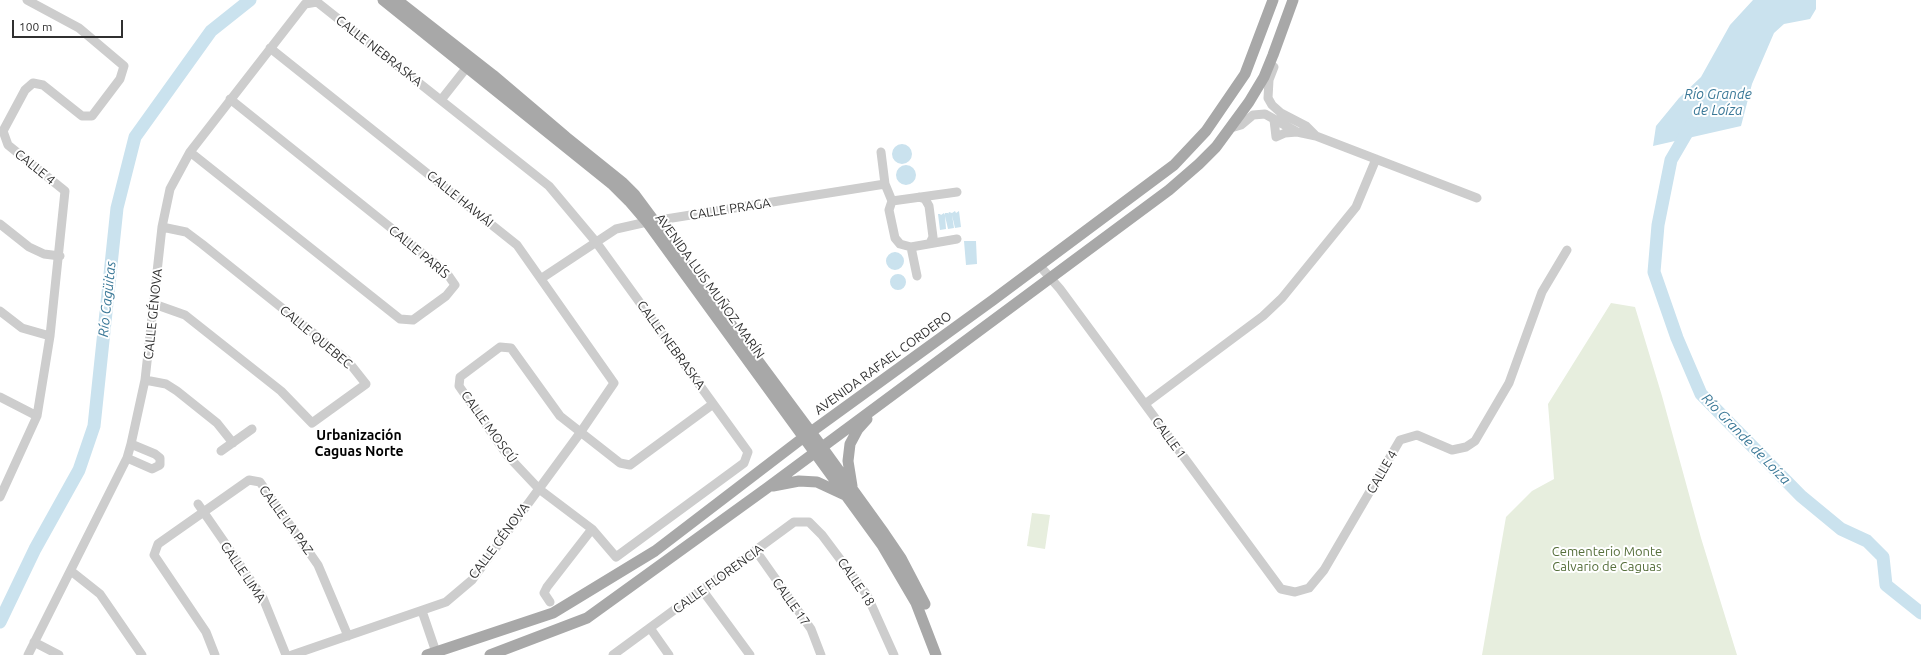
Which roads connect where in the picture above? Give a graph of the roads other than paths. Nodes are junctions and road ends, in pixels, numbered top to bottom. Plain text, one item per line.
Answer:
1 (27, 0) edge
2 (383, 0) edge
3 (397, 0) edge
4 (1274, 0) edge
5 (1293, 0) edge
6 (317, 2) joint
7 (270, 48) junction
8 (1273, 56) junction
9 (470, 63) junction
10 (230, 99) junction
11 (441, 100) junction
12 (1274, 120) junction
13 (1231, 128) junction
14 (1297, 132) junction
15 (1316, 136) junction
16 (190, 152) junction
17 (881, 152) dead end
18 (1376, 158) junction
19 (885, 184) junction
20 (957, 192) dead end
21 (919, 197) junction
22 (1477, 198) dead end
23 (892, 201) junction
24 (651, 222) junction
25 (0, 224) edge
26 (162, 227) junction
27 (957, 239) dead end
28 (596, 242) junction
29 (930, 243) junction
30 (911, 247) junction
31 (1567, 250) dead end
32 (60, 256) junction
33 (1039, 265) junction
34 (917, 276) dead end
35 (542, 278) junction
36 (1051, 278) junction
37 (154, 304) junction
38 (0, 311) edge
39 (50, 336) junction
40 (145, 380) junction
41 (614, 382) joint
42 (0, 397) edge
43 (886, 399) junction
44 (713, 404) junction
45 (1145, 404) junction
46 (37, 416) junction
47 (252, 429) dead end
48 (580, 434) junction
49 (807, 434) junction
50 (233, 443) junction
51 (131, 444) junction
52 (819, 449) junction
53 (221, 451) dead end
54 (126, 458) junction
55 (3, 481) edge
56 (767, 488) junction
57 (539, 489) junction
58 (849, 492) junction
59 (0, 496) edge
60 (198, 504) dead end
61 (202, 513) junction
62 (592, 529) junction
63 (822, 535) joint
64 (756, 551) junction
65 (71, 572) junction
66 (1309, 588) joint
67 (703, 591) junction
68 (550, 602) dead end
69 (422, 611) junction
70 (650, 628) junction
71 (348, 636) junction
72 (34, 642) junction
73 (433, 654) edge
74 (28, 655) edge
75 (59, 655) edge
76 (142, 655) edge
77 (215, 655) edge
78 (286, 655) edge
79 (292, 655) edge
80 (490, 655) edge
81 (613, 655) edge
82 (669, 655) edge
83 (750, 655) edge
84 (821, 655) edge
85 (894, 655) edge
86 (936, 655) edge
87 (944, 655) edge

1 - 32 street, CALLE 4
2 - 9 main road, AVENIDA LUIS MUÑOZ MARÍN
3 - 9 main road, AVENIDA LUIS MUÑOZ MARÍN
4 - 33 main road, AVENIDA RAFAEL CORDERO
5 - 8 main road
6 - 7 street, CALLE GÉNOVA
6 - 11 street, CALLE NEBRASKA
7 - 10 street, CALLE GÉNOVA
7 - 35 street, CALLE HAWÁI
8 - 13 main road
8 - 15 street
9 - 11 street
9 - 24 main road, AVENIDA LUIS MUÑOZ MARÍN
10 - 16 street, CALLE GÉNOVA
10 - 16 street, CALLE PARÍS
11 - 28 street, CALLE NEBRASKA
12 - 13 street
12 - 14 street
12 - 14 street
13 - 36 main road
14 - 15 street
15 - 18 street
16 - 26 street, CALLE GÉNOVA
17 - 19 street
18 - 22 street
18 - 45 street
19 - 23 street
19 - 24 street, CALLE PRAGA
20 - 21 street
21 - 23 street
21 - 29 street
23 - 30 street
24 - 28 street, CALLE PRAGA
24 - 49 main road, AVENIDA LUIS MUÑOZ MARÍN
25 - 32 street
26 - 37 street, CALLE GÉNOVA
26 - 37 street, CALLE QUEBEC
27 - 29 street
28 - 35 street, CALLE PRAGA
28 - 44 street, CALLE NEBRASKA
29 - 30 street
30 - 34 street
31 - 66 street, CALLE 4
32 - 39 street, CALLE 4
33 - 36 street, CALLE 1
33 - 49 main road, AVENIDA RAFAEL CORDERO
35 - 41 street, CALLE HAWÁI
36 - 43 main road
36 - 45 street, CALLE 1
37 - 40 street, CALLE GÉNOVA
38 - 39 street
39 - 46 street, CALLE 4
40 - 50 street
40 - 51 street, CALLE GÉNOVA
41 - 48 street, CALLE GÉNOVA
42 - 46 street
43 - 52 main road
43 - 58 main road
44 - 48 street
44 - 62 street, CALLE NEBRASKA
45 - 66 street, CALLE 1
46 - 55 street, CALLE 4
47 - 50 street
48 - 57 street, CALLE GÉNOVA
48 - 57 street, CALLE MOSCÚ
49 - 52 main road, AVENIDA LUIS MUÑOZ MARÍN
49 - 73 main road, AVENIDA RAFAEL CORDERO
50 - 53 street
51 - 54 street, CALLE GÉNOVA
51 - 54 street
52 - 56 main road
52 - 58 main road, AVENIDA LUIS MUÑOZ MARÍN
54 - 65 street, CALLE GÉNOVA
55 - 59 street, CALLE 4
56 - 58 main road
56 - 80 main road
57 - 62 street, CALLE MOSCÚ
57 - 69 street, CALLE GÉNOVA
58 - 86 main road, AVENIDA LUIS MUÑOZ MARÍN
58 - 87 main road, AVENIDA LUIS MUÑOZ MARÍN
60 - 61 street
61 - 71 street, CALLE LA PAZ
61 - 77 street, CALLE LA PAZ
61 - 78 street, CALLE LIMA
62 - 68 street
63 - 64 street, CALLE FLORENCIA
63 - 85 street, CALLE 18
64 - 67 street, CALLE FLORENCIA
64 - 84 street, CALLE 17
65 - 72 street, CALLE GÉNOVA
65 - 76 street
67 - 70 street, CALLE FLORENCIA
67 - 83 street
69 - 71 street, CALLE GÉNOVA
69 - 73 street
70 - 81 street, CALLE FLORENCIA
70 - 82 street
71 - 79 street, CALLE GÉNOVA
72 - 74 street, CALLE GÉNOVA
72 - 75 street

